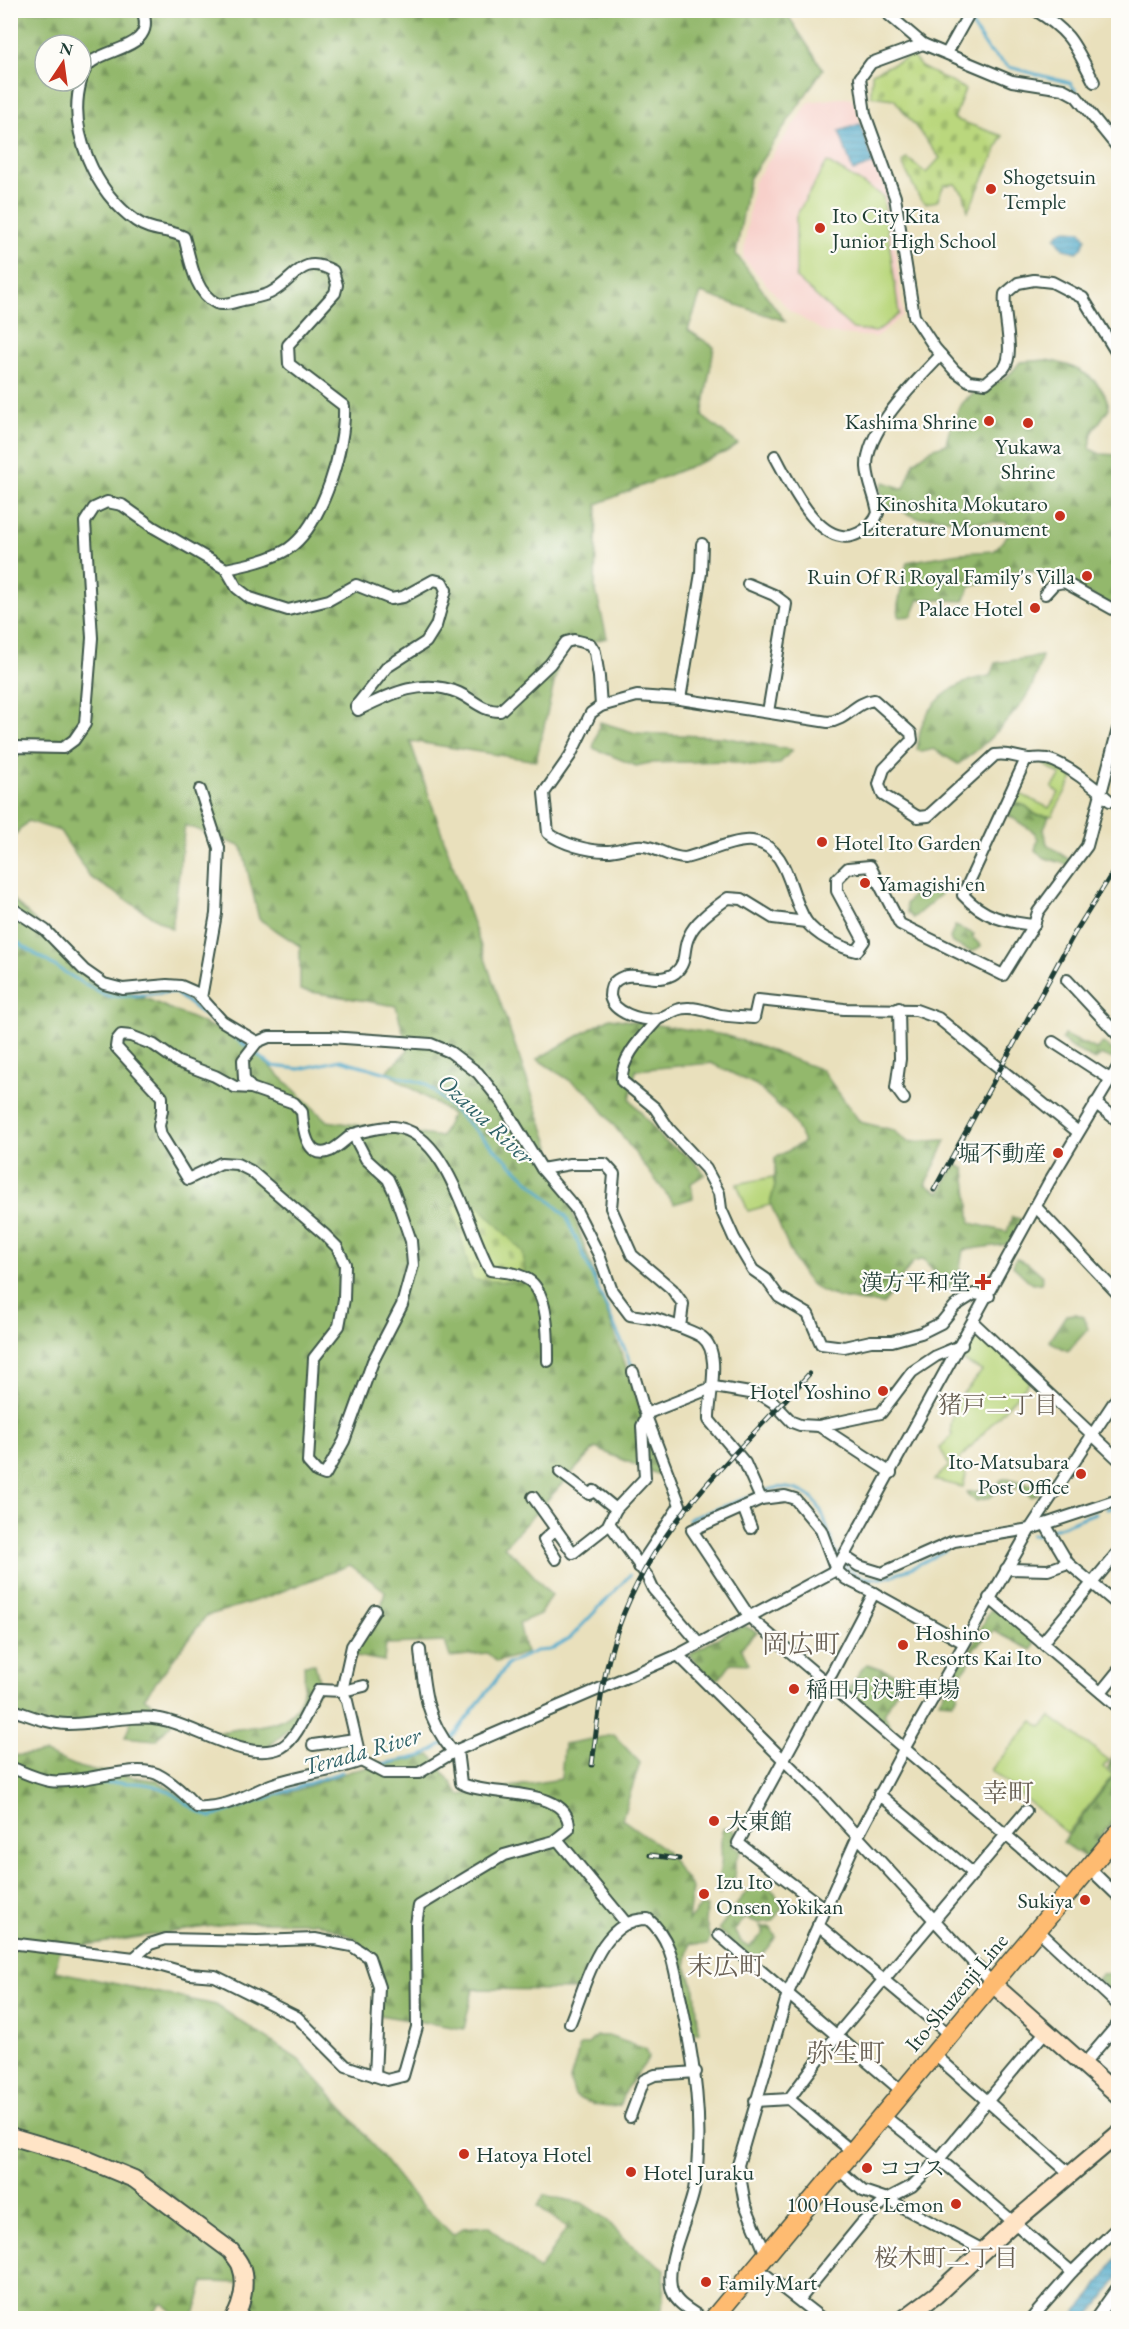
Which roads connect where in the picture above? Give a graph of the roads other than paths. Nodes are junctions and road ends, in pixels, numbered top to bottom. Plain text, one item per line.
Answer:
1 (141, 10) edge
2 (883, 10) edge
3 (971, 10) edge
4 (1035, 10) edge
5 (923, 44) junction
6 (948, 53) junction
7 (93, 61) edge
8 (1094, 82) dead end
9 (80, 93) edge
10 (1119, 148) edge
11 (941, 355) junction
12 (1119, 355) edge
13 (775, 456) dead end
14 (702, 544) dead end
15 (226, 568) junction
16 (748, 584) dead end
17 (1045, 594) dead end
18 (1119, 612) edge
19 (680, 699) junction
20 (601, 706) junction
21 (768, 712) junction
22 (1119, 729) edge
23 (10, 750) edge
24 (1026, 759) junction
25 (200, 790) dead end
26 (1099, 791) junction
27 (1110, 801) tunnel mouth
28 (10, 907) edge
29 (806, 922) junction
30 (1034, 925) junction
31 (1067, 980) dead end
32 (201, 998) junction
33 (899, 1008) junction
34 (658, 1019) junction
35 (1119, 1035) edge
36 (257, 1042) junction
37 (1053, 1042) dead end
38 (1118, 1069) edge
39 (1110, 1079) junction
40 (250, 1088) junction
41 (904, 1099) dead end
42 (1095, 1103) junction
43 (1119, 1121) edge
44 (1078, 1132) junction
45 (353, 1134) junction
46 (542, 1169) junction
47 (1036, 1207) junction
48 (1119, 1294) edge
49 (989, 1296) junction
50 (974, 1323) junction
51 (680, 1327) junction
52 (962, 1345) junction
53 (548, 1361) dead end
54 (633, 1372) dead end
55 (714, 1387) junction
56 (1119, 1396) edge
57 (650, 1413) junction
58 (819, 1426) junction
59 (1093, 1434) junction
60 (1119, 1459) edge
61 (560, 1472) dead end
62 (891, 1473) junction
63 (759, 1495) junction
64 (533, 1497) dead end
65 (1119, 1500) edge
66 (742, 1507) junction
67 (615, 1509) junction
68 (610, 1524) junction
69 (1046, 1525) junction
70 (751, 1528) dead end
71 (556, 1529) junction
72 (1030, 1529) junction
73 (1119, 1552) edge
74 (845, 1557) junction
75 (555, 1559) dead end
76 (1068, 1563) junction
77 (639, 1567) junction
78 (1006, 1569) junction
79 (837, 1570) junction
80 (1092, 1584) junction
81 (874, 1593) junction
82 (989, 1599) junction
83 (1119, 1605) edge
84 (375, 1610) dead end
85 (749, 1616) junction
86 (699, 1643) junction
87 (964, 1643) junction
88 (1042, 1643) junction
89 (420, 1650) dead end
90 (678, 1655) junction
91 (1119, 1671) edge
92 (826, 1682) junction
93 (363, 1686) dead end
94 (343, 1691) junction
95 (1101, 1692) junction
96 (1119, 1707) edge
97 (10, 1709) edge
98 (355, 1739) junction
99 (313, 1745) dead end
100 (904, 1749) junction
101 (455, 1751) junction
102 (783, 1759) junction
103 (362, 1762) junction
104 (10, 1767) edge
105 (879, 1794) junction
106 (1026, 1811) dead end
107 (1119, 1833) edge
108 (1006, 1835) junction
109 (858, 1836) junction
110 (556, 1839) junction
111 (1090, 1869) junction
112 (974, 1874) junction
113 (1071, 1891) junction
114 (1119, 1896) edge
115 (825, 1909) junction
116 (935, 1920) junction
117 (626, 1923) junction
118 (818, 1925) junction
119 (1039, 1931) junction
120 (718, 1935) dead end
121 (10, 1943) edge
122 (134, 1958) junction
123 (884, 1980) junction
124 (994, 1985) junction
125 (788, 1993) junction
126 (1119, 2005) edge
127 (570, 2023) dead end
128 (1119, 2024) edge
129 (1046, 2031) junction
130 (837, 2035) junction
131 (951, 2036) junction
132 (935, 2055) junction
133 (1084, 2064) junction
134 (696, 2072) junction
135 (375, 2076) junction
136 (904, 2092) junction
137 (1119, 2095) edge
138 (789, 2099) junction
139 (755, 2101) junction
140 (987, 2101) junction
141 (884, 2116) junction
142 (630, 2117) dead end
143 (1119, 2134) edge
144 (10, 2136) edge
145 (854, 2153) junction
146 (939, 2159) junction
147 (839, 2170) junction
148 (1069, 2173) junction
149 (887, 2199) junction
150 (1014, 2222) junction
151 (1119, 2227) edge
152 (983, 2250) junction
153 (762, 2262) junction
154 (1072, 2272) junction
155 (1117, 2294) edge
156 (799, 2300) junction
157 (234, 2319) edge
158 (701, 2319) edge
159 (714, 2319) edge
160 (821, 2319) edge
161 (905, 2319) edge
162 (1032, 2319) edge
163 (1096, 2319) edge

1 - 7 street
2 - 5 street
3 - 6 street
4 - 8 street
5 - 6 street
5 - 11 street
6 - 10 street
9 - 15 street
11 - 12 street
11 - 13 street
14 - 19 street
15 - 20 street
15 - 23 street
16 - 21 street
17 - 18 street
19 - 20 street
19 - 21 street
20 - 29 street
21 - 24 street
22 - 26 street
24 - 26 street
24 - 30 street
25 - 32 street
26 - 27 street
26 - 30 street
28 - 32 street
29 - 30 street
29 - 34 street
31 - 35 street
32 - 36 street
33 - 34 street
33 - 41 street
33 - 44 street
34 - 49 street
36 - 40 street
36 - 46 street
37 - 39 street
38 - 39 street
39 - 42 street
40 - 45 street
40 - 45 street
42 - 43 street
42 - 44 street
44 - 47 street
45 - 53 street
46 - 51 street
46 - 51 street
47 - 48 street
47 - 49 street
49 - 50 street
50 - 52 street
50 - 59 street
51 - 55 street
52 - 58 street
52 - 62 street
54 - 57 street
55 - 57 street
55 - 58 street
55 - 63 street
56 - 59 street
57 - 67 street
57 - 77 street
58 - 62 street
59 - 60 street
59 - 72 street
61 - 67 street
62 - 74 street
63 - 66 street
63 - 79 street
64 - 71 street
65 - 69 street
66 - 70 street
66 - 85 street
67 - 68 street
68 - 71 street
68 - 77 street
69 - 72 street
69 - 76 street
71 - 75 street
72 - 74 street
72 - 78 street
73 - 80 street
74 - 79 street
76 - 78 street
76 - 80 street
77 - 86 street
78 - 82 street
79 - 81 street
79 - 85 street
80 - 83 street
80 - 88 street
81 - 87 street
81 - 92 street
82 - 87 street
82 - 88 street
84 - 94 street
85 - 86 street
85 - 92 street
86 - 90 street
87 - 100 street
88 - 95 street
89 - 101 street
90 - 101 street
90 - 102 street
91 - 95 street
92 - 100 street
92 - 102 street
93 - 94 street
94 - 97 street
94 - 98 street
95 - 96 street
98 - 99 street
98 - 103 street
100 - 105 street
100 - 108 street
101 - 103 street
101 - 110 street
102 - 109 street
102 - 115 street
103 - 104 street
105 - 109 street
105 - 112 street
106 - 108 street
107 - 111 main road, Ito-Shuzenji Line
108 - 112 street
108 - 113 street
109 - 115 street
109 - 116 street
110 - 117 street
110 - 135 street
111 - 113 main road, Ito-Shuzenji Line
111 - 114 street
112 - 116 street
113 - 119 main road, Ito-Shuzenji Line
115 - 118 street
116 - 123 street
116 - 124 street
117 - 127 street
117 - 134 street
118 - 123 street
118 - 125 street
119 - 124 main road, Ito-Shuzenji Line
119 - 126 street
120 - 125 street
121 - 122 street
122 - 135 street
122 - 135 street
123 - 130 street
123 - 131 street
124 - 129 street
124 - 131 main road, Ito-Shuzenji Line
125 - 130 street
125 - 139 street
128 - 133 street
129 - 133 street
129 - 140 street
130 - 136 street
130 - 138 street
131 - 132 main road, Ito-Shuzenji Line
132 - 136 main road, Ito-Shuzenji Line
132 - 140 street
133 - 137 street
134 - 142 street
134 - 158 street
136 - 141 main road, Ito-Shuzenji Line
138 - 139 street
138 - 145 street
139 - 153 street
140 - 146 street
140 - 148 street
141 - 145 main road, Ito-Shuzenji Line
141 - 146 street
143 - 148 street
144 - 157 street
145 - 147 main road, Ito-Shuzenji Line
146 - 149 street
146 - 150 street
147 - 149 street
147 - 153 main road, Ito-Shuzenji Line
148 - 150 street
149 - 152 street
149 - 156 street
150 - 152 street
150 - 154 street
151 - 154 street
152 - 161 street
153 - 156 street
153 - 159 main road, Ito-Shuzenji Line
154 - 162 street
155 - 163 street
156 - 160 street

